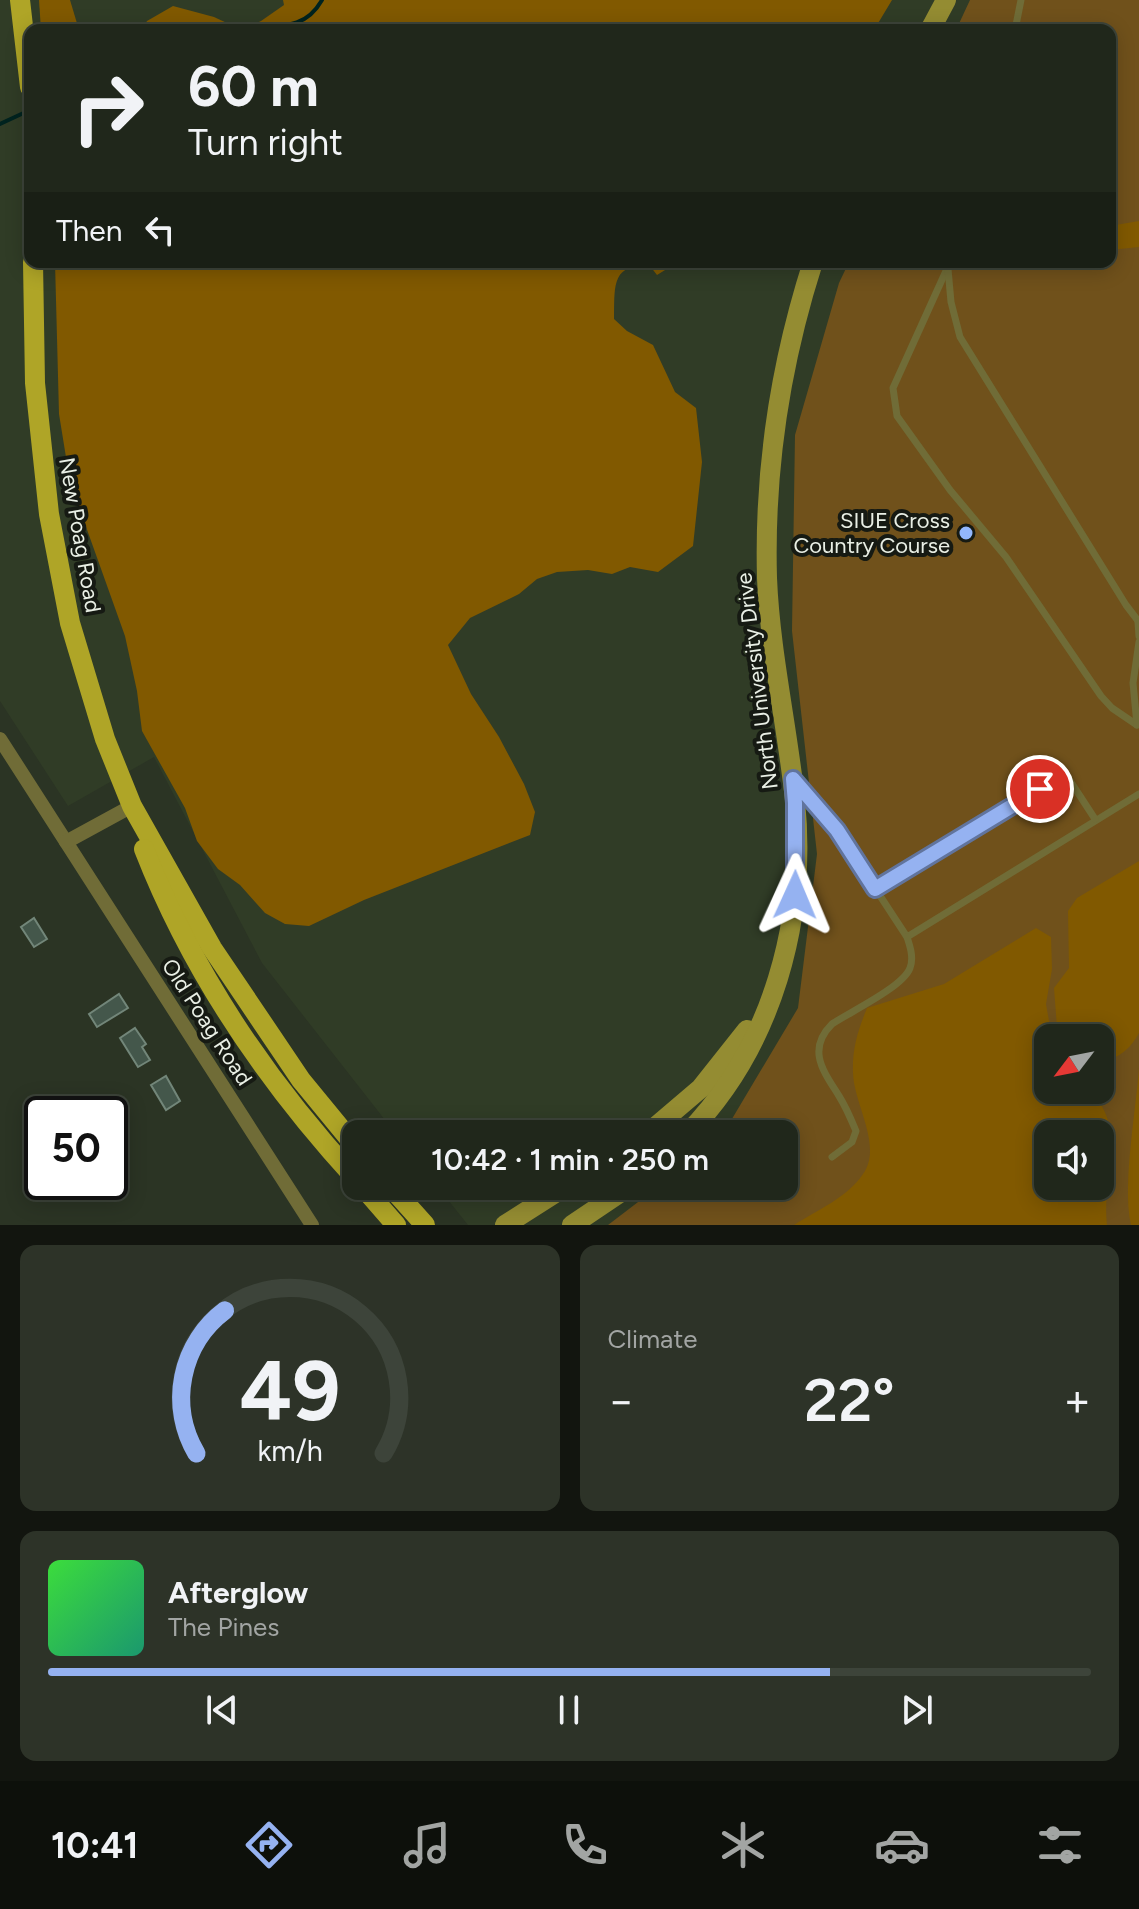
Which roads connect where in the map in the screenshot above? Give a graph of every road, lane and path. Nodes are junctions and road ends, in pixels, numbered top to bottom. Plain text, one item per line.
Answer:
1 (20, 0) edge
2 (946, 0) edge
3 (1021, 0) edge
4 (933, 24) edge
5 (1016, 24) edge
6 (24, 35) edge
7 (33, 268) edge
8 (811, 268) edge
9 (948, 268) edge
10 (949, 268) edge
11 (1139, 622) edge
12 (1139, 636) edge
13 (1139, 642) edge
14 (1138, 725) edge
15 (0, 739) edge
16 (793, 779) junction
17 (1139, 794) edge
18 (132, 806) junction
19 (1095, 819) junction
20 (66, 842) junction
21 (875, 889) junction
22 (907, 937) junction
23 (784, 955) junction
24 (663, 1120) edge
25 (700, 1120) edge
26 (342, 1130) edge
27 (832, 1157) dead end
28 (342, 1163) edge
29 (374, 1200) edge
30 (404, 1200) edge
31 (544, 1200) edge
32 (609, 1200) edge
33 (425, 1222) edge
34 (312, 1225) edge
35 (396, 1225) edge
36 (505, 1225) edge
37 (572, 1225) edge

1 - 6 main road
2 - 4 main road
3 - 5 lane
7 - 18 main road, New Poag Road
8 - 16 main road, North University Drive
9 - 14 lane
10 - 11 lane
11 - 12 lane
13 - 14 lane
15 - 20 street, Old Poag Road
16 - 21 lane
16 - 23 main road, North University Drive
17 - 19 lane
18 - 20 street
18 - 26 main road, New Poag Road
18 - 28 main road, New Poag Road
19 - 21 lane
19 - 22 lane
20 - 34 street, Old Poag Road
21 - 22 lane
22 - 27 lane
23 - 24 main road, North University Drive
23 - 25 main road, North University Drive
29 - 35 main road
30 - 33 main road
31 - 36 main road
32 - 37 main road

